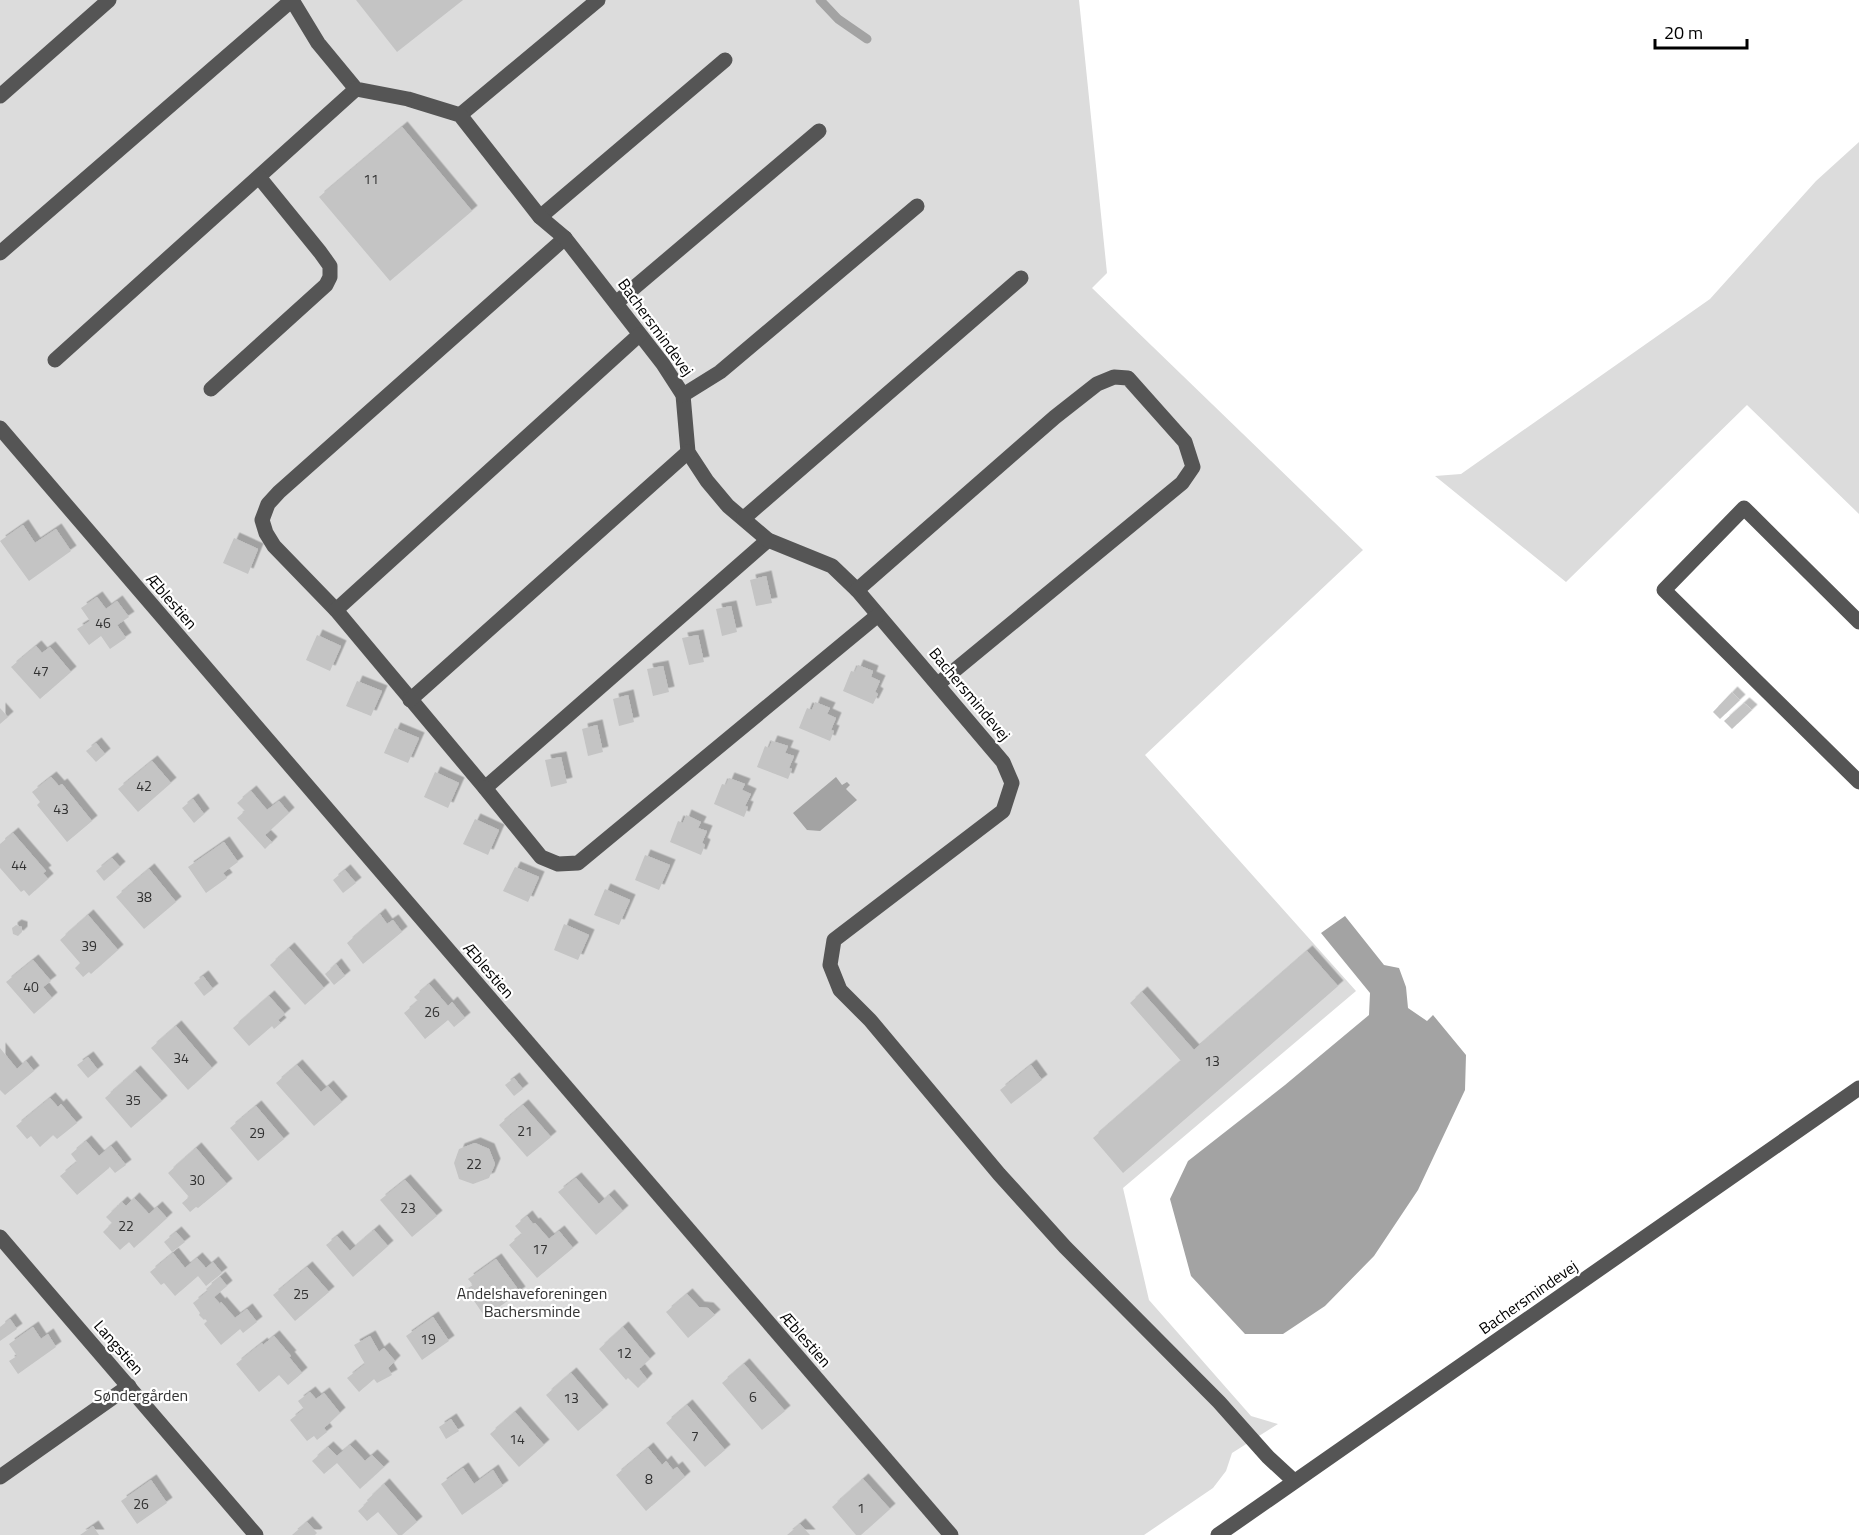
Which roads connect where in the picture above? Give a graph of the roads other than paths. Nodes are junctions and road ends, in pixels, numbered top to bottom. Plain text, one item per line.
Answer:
1 (109, 0) edge
2 (292, 0) edge
3 (598, 0) edge
4 (725, 60) dead end
5 (356, 89) junction
6 (0, 96) edge
7 (460, 115) junction
8 (819, 131) dead end
9 (259, 177) junction
10 (916, 206) dead end
11 (540, 217) junction
12 (565, 238) junction
13 (0, 253) edge
14 (1021, 278) dead end
15 (616, 303) junction
16 (639, 335) junction
17 (55, 360) dead end
18 (211, 389) dead end
19 (683, 395) junction
20 (0, 428) edge
21 (688, 452) junction
22 (744, 518) junction
23 (768, 540) junction
24 (857, 590) junction
25 (336, 610) junction
26 (878, 615) junction
27 (1859, 621) edge
28 (938, 684) junction
29 (410, 700) junction
30 (1859, 782) edge
31 (485, 788) junction
32 (1859, 1088) edge
33 (0, 1237) edge
34 (129, 1386) junction
35 (0, 1477) edge
36 (1294, 1481) junction
37 (256, 1535) edge
38 (951, 1535) edge
39 (1218, 1535) edge

1 - 6 street
2 - 5 street
2 - 13 street
3 - 7 street
4 - 11 street
5 - 7 street
5 - 9 street
7 - 11 street, Bachersmindevej
8 - 15 street
9 - 17 street
9 - 18 street
10 - 19 street
11 - 12 street, Bachersmindevej
12 - 15 street, Bachersmindevej
12 - 25 street
14 - 22 street
15 - 16 street, Bachersmindevej
16 - 19 street, Bachersmindevej
16 - 25 street
19 - 21 street, Bachersmindevej
20 - 38 street, Æblestien
21 - 22 street, Bachersmindevej
21 - 29 street
22 - 23 street, Bachersmindevej
23 - 24 street, Bachersmindevej
23 - 31 street
24 - 26 street, Bachersmindevej
24 - 28 street
25 - 29 street
26 - 28 street, Bachersmindevej
26 - 31 street
27 - 30 street
28 - 36 street, Bachersmindevej
29 - 31 street
32 - 36 street, Bachersmindevej
33 - 34 street, Langstien
34 - 35 street
34 - 37 street, Langstien
36 - 39 street, Bachersmindevej

